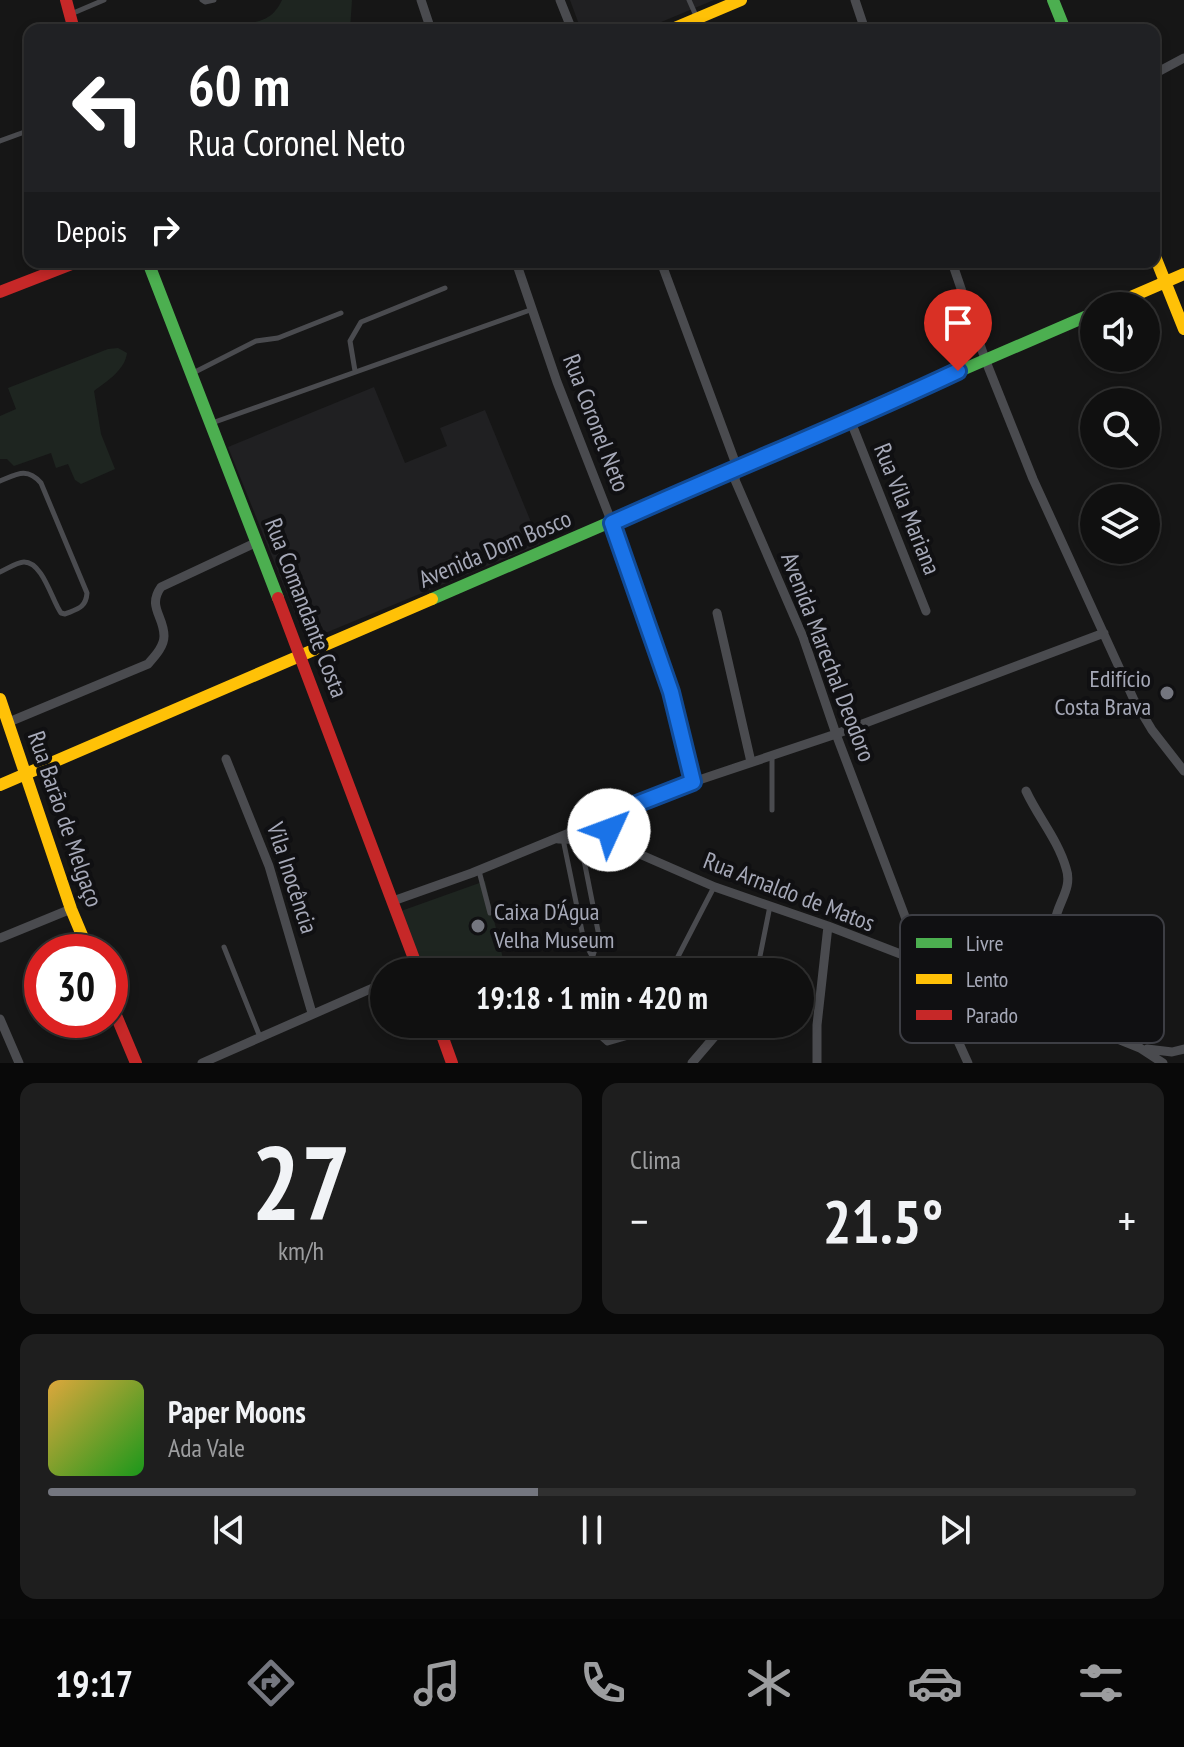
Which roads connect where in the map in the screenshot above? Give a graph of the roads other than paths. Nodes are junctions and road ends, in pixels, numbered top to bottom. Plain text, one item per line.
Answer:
1 (66, 0) edge
2 (104, 0) edge
3 (202, 0) edge
4 (214, 0) edge
5 (421, 0) edge
6 (560, 0) edge
7 (689, 0) edge
8 (741, 0) edge
9 (855, 0) edge
10 (1053, 0) edge
11 (70, 15) junction
12 (697, 19) junction
13 (72, 24) edge
14 (429, 24) edge
15 (570, 24) edge
16 (685, 24) edge
17 (863, 24) edge
18 (1063, 24) edge
19 (1184, 58) edge
20 (1160, 71) edge
21 (24, 132) edge
22 (0, 141) edge
23 (62, 268) edge
24 (150, 268) edge
25 (518, 268) edge
26 (663, 268) edge
27 (954, 268) edge
28 (1160, 268) edge
29 (1184, 274) edge
30 (1165, 282) junction
31 (445, 288) dead end
32 (0, 292) edge
33 (1142, 292) edge
34 (533, 309) junction
35 (341, 313) dead end
36 (1080, 319) edge
37 (1184, 329) edge
38 (985, 359) junction
39 (355, 371) junction
40 (191, 374) junction
41 (851, 422) junction
42 (211, 423) junction
43 (737, 467) junction
44 (0, 481) edge
45 (612, 523) junction
46 (257, 542) junction
47 (0, 572) edge
48 (926, 611) dead end
49 (717, 613) dead end
50 (1104, 633) junction
51 (301, 657) junction
52 (0, 699) edge
53 (9, 722) junction
54 (836, 734) junction
55 (772, 755) junction
56 (226, 759) dead end
57 (751, 762) junction
58 (1184, 771) edge
59 (27, 773) junction
60 (693, 782) junction
61 (0, 785) edge
62 (1026, 791) dead end
63 (772, 810) dead end
64 (616, 812) junction
65 (563, 839) junction
66 (580, 839) junction
67 (551, 840) junction
68 (621, 846) junction
69 (479, 870) junction
70 (715, 887) junction
71 (393, 901) junction
72 (770, 905) junction
73 (71, 909) junction
74 (490, 913) dead end
75 (904, 915) edge
76 (1057, 915) edge
77 (828, 926) junction
78 (81, 934) edge
79 (0, 938) edge
80 (224, 947) dead end
81 (900, 955) edge
82 (593, 957) joint
83 (412, 958) edge
84 (677, 958) edge
85 (760, 958) edge
86 (370, 989) edge
87 (312, 1013) junction
88 (0, 1019) edge
89 (260, 1037) junction
90 (126, 1038) edge
91 (443, 1038) edge
92 (601, 1038) edge
93 (624, 1038) edge
94 (713, 1038) edge
95 (959, 1043) edge
96 (1128, 1043) edge
97 (1140, 1048) junction
98 (1184, 1049) edge
99 (19, 1063) edge
100 (136, 1063) edge
101 (202, 1063) edge
102 (452, 1063) edge
103 (692, 1063) edge
104 (817, 1063) edge
105 (968, 1063) edge
106 (1163, 1063) edge

1 - 11 street
2 - 11 lane
3 - 4 lane
5 - 14 street
6 - 15 street
7 - 12 lane
8 - 12 street
9 - 17 street
10 - 18 street
11 - 13 street
12 - 16 street
19 - 20 street
21 - 22 lane
23 - 32 street
24 - 40 street, Rua Comandante Costa
25 - 34 street, Rua Coronel Neto
26 - 43 street, Avenida Marechal Deodoro
27 - 38 street
28 - 30 street
29 - 30 street
30 - 33 street
30 - 37 street
31 - 39 lane
34 - 39 lane
34 - 45 street, Rua Coronel Neto
35 - 40 lane
36 - 38 street, Avenida Dom Bosco
38 - 41 street, Avenida Dom Bosco
38 - 50 street
39 - 42 lane
40 - 42 street, Rua Comandante Costa
41 - 43 street, Avenida Dom Bosco
41 - 48 street, Rua Vila Mariana
42 - 46 street, Rua Comandante Costa
43 - 45 street, Avenida Dom Bosco
43 - 54 street, Avenida Marechal Deodoro
44 - 47 lane
45 - 51 street, Avenida Dom Bosco
45 - 60 street, Rua Coronel Neto
46 - 51 street, Rua Comandante Costa
46 - 53 street
49 - 57 street
50 - 54 street
50 - 58 street
51 - 59 street, Avenida Dom Bosco
51 - 71 street, Rua Comandante Costa
52 - 53 street, Rua Barão de Melgaço
53 - 59 street, Rua Barão de Melgaço
54 - 55 street
54 - 75 street, Avenida Marechal Deodoro
55 - 57 street
55 - 63 lane
56 - 87 street, Vila Inocência
57 - 60 street
59 - 61 street, Avenida Dom Bosco
59 - 73 street, Rua Barão de Melgaço
60 - 64 street
62 - 76 street
64 - 67 street
64 - 68 street
65 - 66 street, Rua Arnaldo de Matos
65 - 67 street, Rua Arnaldo de Matos
65 - 82 lane
66 - 68 street, Rua Arnaldo de Matos
66 - 82 lane
67 - 69 street
68 - 70 street, Rua Arnaldo de Matos
69 - 71 street
69 - 74 lane
70 - 72 street, Rua Arnaldo de Matos
70 - 84 lane
71 - 83 street, Rua Comandante Costa
72 - 77 street, Rua Arnaldo de Matos
72 - 85 lane
73 - 78 street, Rua Barão de Melgaço
73 - 79 street
77 - 81 street, Rua Arnaldo de Matos
77 - 104 street
80 - 89 lane
86 - 87 street
87 - 89 street
88 - 99 street
89 - 101 street
90 - 100 street
91 - 102 street
92 - 93 lane
94 - 103 street
95 - 105 street, Avenida Marechal Deodoro
96 - 97 street, Rua Arnaldo de Matos
97 - 98 street
97 - 106 street

